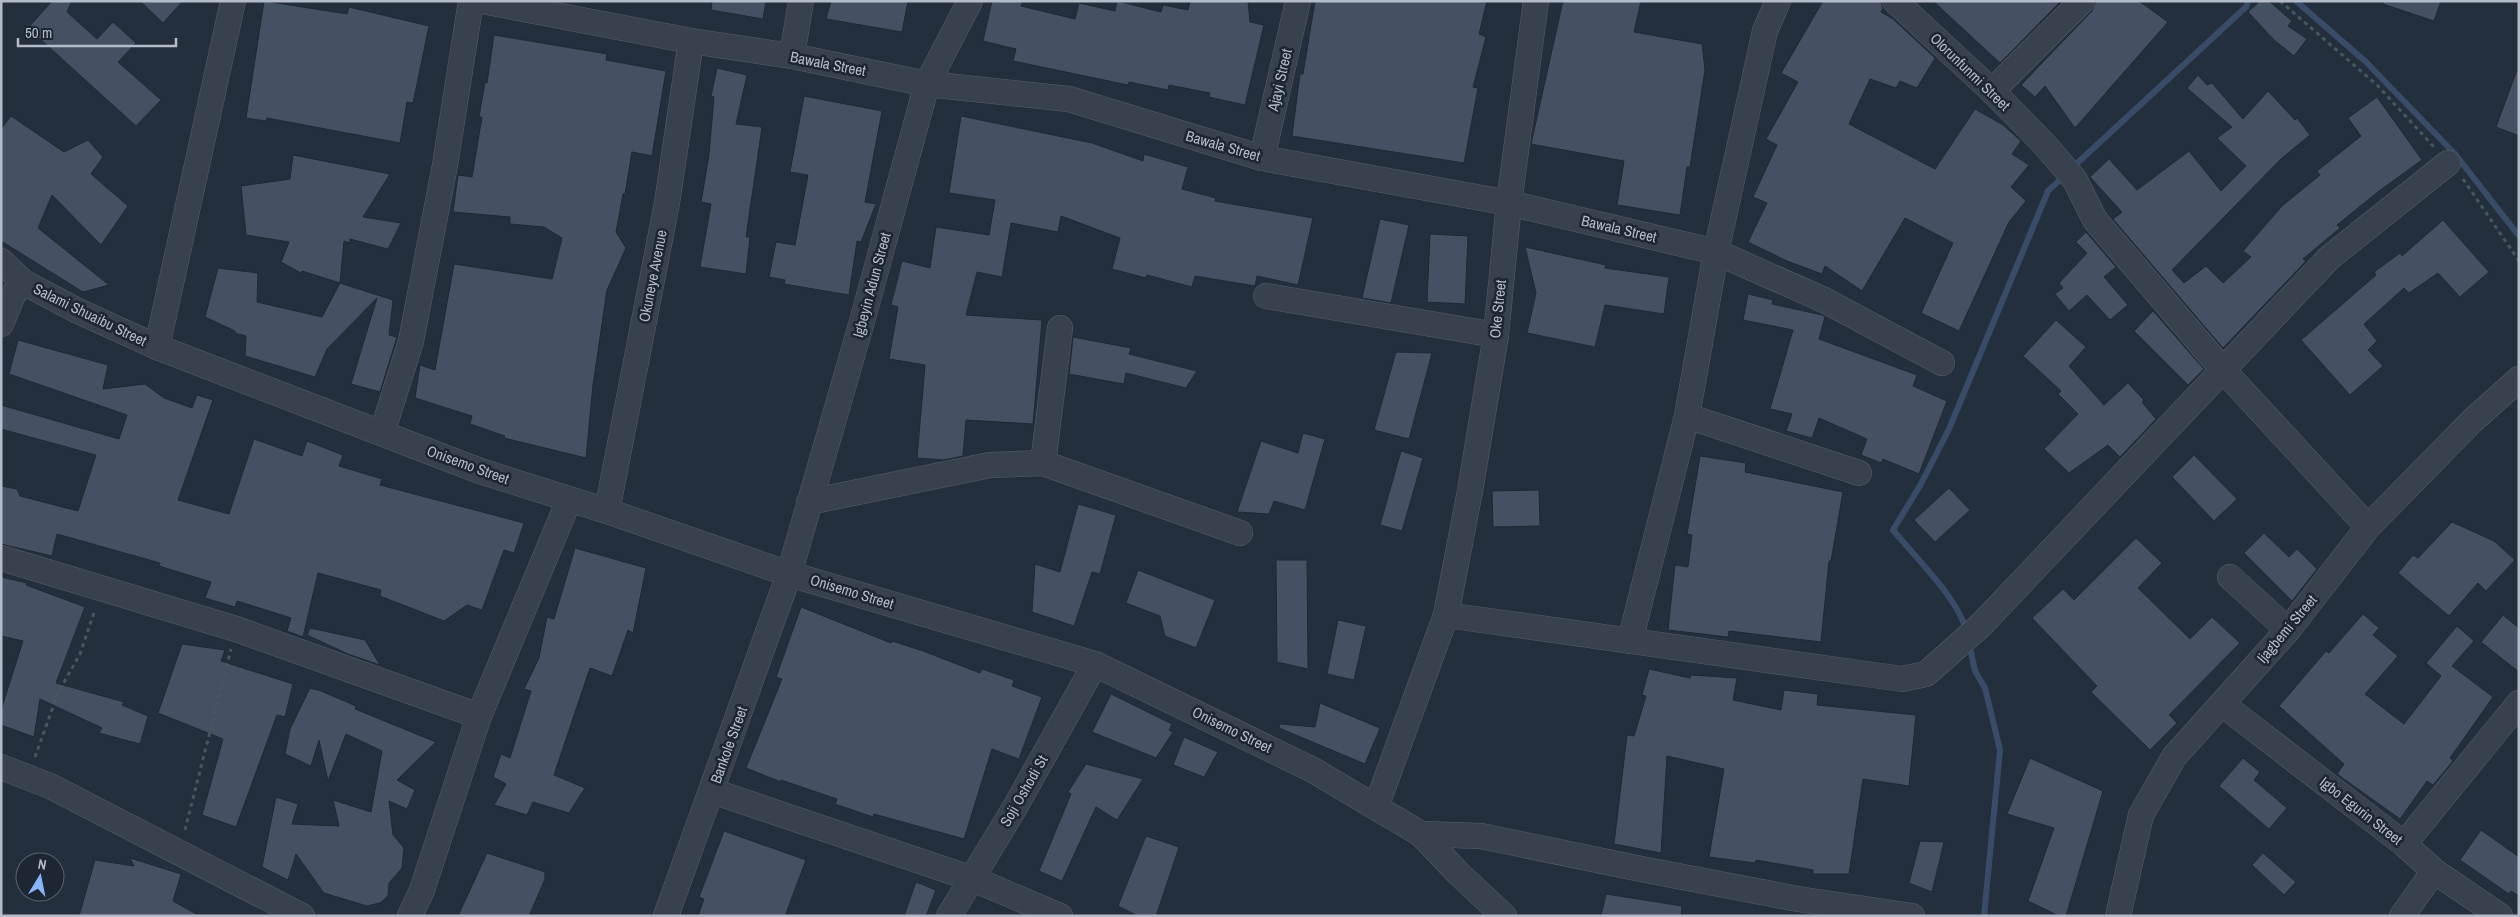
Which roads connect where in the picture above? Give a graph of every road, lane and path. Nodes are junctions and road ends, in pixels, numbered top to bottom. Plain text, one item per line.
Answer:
1 (233, 1) edge
2 (471, 1) edge
3 (482, 1) edge
4 (801, 1) edge
5 (970, 1) edge
6 (1298, 1) edge
7 (1536, 1) edge
8 (1778, 1) edge
9 (1895, 1) edge
10 (2082, 1) edge
11 (2280, 1) edge
12 (692, 40) junction
13 (792, 56) junction
14 (927, 84) junction
15 (1992, 91) junction
16 (1262, 158) junction
17 (2448, 163) junction
18 (1509, 203) junction
19 (1716, 252) junction
20 (2519, 261) edge
21 (1, 262) edge
22 (24, 282) junction
23 (1266, 296) dead end
24 (1, 324) edge
25 (1060, 328) dead end
26 (1496, 335) junction
27 (156, 347) junction
28 (1942, 363) dead end
29 (2223, 370) junction
30 (2519, 379) edge
31 (1687, 416) junction
32 (382, 433) junction
33 (1043, 463) junction
34 (1859, 473) dead end
35 (570, 500) junction
36 (809, 502) junction
37 (608, 511) junction
38 (2368, 528) junction
39 (1240, 532) dead end
40 (1, 558) edge
41 (790, 574) junction
42 (2230, 577) dead end
43 (103, 588) junction
44 (1446, 615) junction
45 (236, 630) junction
46 (2288, 630) junction
47 (1630, 641) junction
48 (1095, 664) junction
49 (2519, 703) edge
50 (2222, 704) junction
51 (479, 716) junction
52 (1, 767) edge
53 (28, 777) junction
54 (712, 791) junction
55 (1376, 807) junction
56 (185, 833) dead end
57 (1421, 834) junction
58 (2404, 844) junction
59 (2434, 871) junction
60 (973, 879) junction
61 (302, 916) edge
62 (410, 916) edge
63 (666, 916) edge
64 (949, 916) edge
65 (1060, 916) edge
66 (1504, 916) edge
67 (1912, 916) edge
68 (2118, 916) edge
69 (2402, 916) edge
70 (2500, 916) edge

1 - 27 street
2 - 32 street
3 - 12 street, Bawala Street
4 - 13 street
5 - 14 street, Igbeyin Adun Street
6 - 16 street, Ajayi Street
7 - 18 street, Oke Street
8 - 19 street
9 - 15 street, Olorunfunmi Street
10 - 15 street
11 - 17 path
12 - 13 street, Bawala Street
12 - 37 street, Okuneye Avenue
13 - 14 street, Bawala Street
14 - 16 street, Bawala Street
14 - 36 street, Igbeyin Adun Street
15 - 29 street, Olorunfunmi Street
16 - 18 street, Bawala Street
17 - 20 path
17 - 29 street
18 - 19 street, Bawala Street
18 - 26 street, Oke Street
19 - 28 street, Bawala Street
19 - 31 street
21 - 22 street, Salami Shuaibu Street
22 - 24 street
22 - 27 street, Salami Shuaibu Street
23 - 26 street
25 - 33 street
26 - 44 street, Oke Street
27 - 32 street, Onisemo Street
29 - 38 street, Olorunfunmi Street
29 - 47 street
30 - 38 street, Ijagbemi Street
31 - 34 street
31 - 47 street
32 - 35 street, Onisemo Street
33 - 36 street
33 - 39 street
35 - 37 street, Onisemo Street
35 - 51 street
36 - 41 street, Igbeyin Adun Street
37 - 41 street, Onisemo Street
38 - 46 street, Ijagbemi Street
40 - 43 street
41 - 48 street, Onisemo Street
41 - 54 street, Bankole Street
42 - 46 street
43 - 45 street
43 - 53 path
44 - 47 street
44 - 55 street, Oke Street
45 - 51 street
45 - 56 path
46 - 50 street, Ijagbemi Street
48 - 55 street, Onisemo Street
48 - 60 street, Soji Oshodi St
49 - 58 street
50 - 58 street, Igbo Egurin Street
50 - 68 street, Ijagbemi Street
51 - 62 street
52 - 53 street
53 - 61 street
54 - 60 street
54 - 63 street, Bankole Street
55 - 57 street, Onisemo Street
57 - 66 street, Onisemo Street
57 - 67 street
58 - 59 street, Igbo Egurin Street
59 - 69 street
59 - 70 street, Igbo Egurin Street
60 - 64 street, Soji Oshodi St
60 - 65 street

